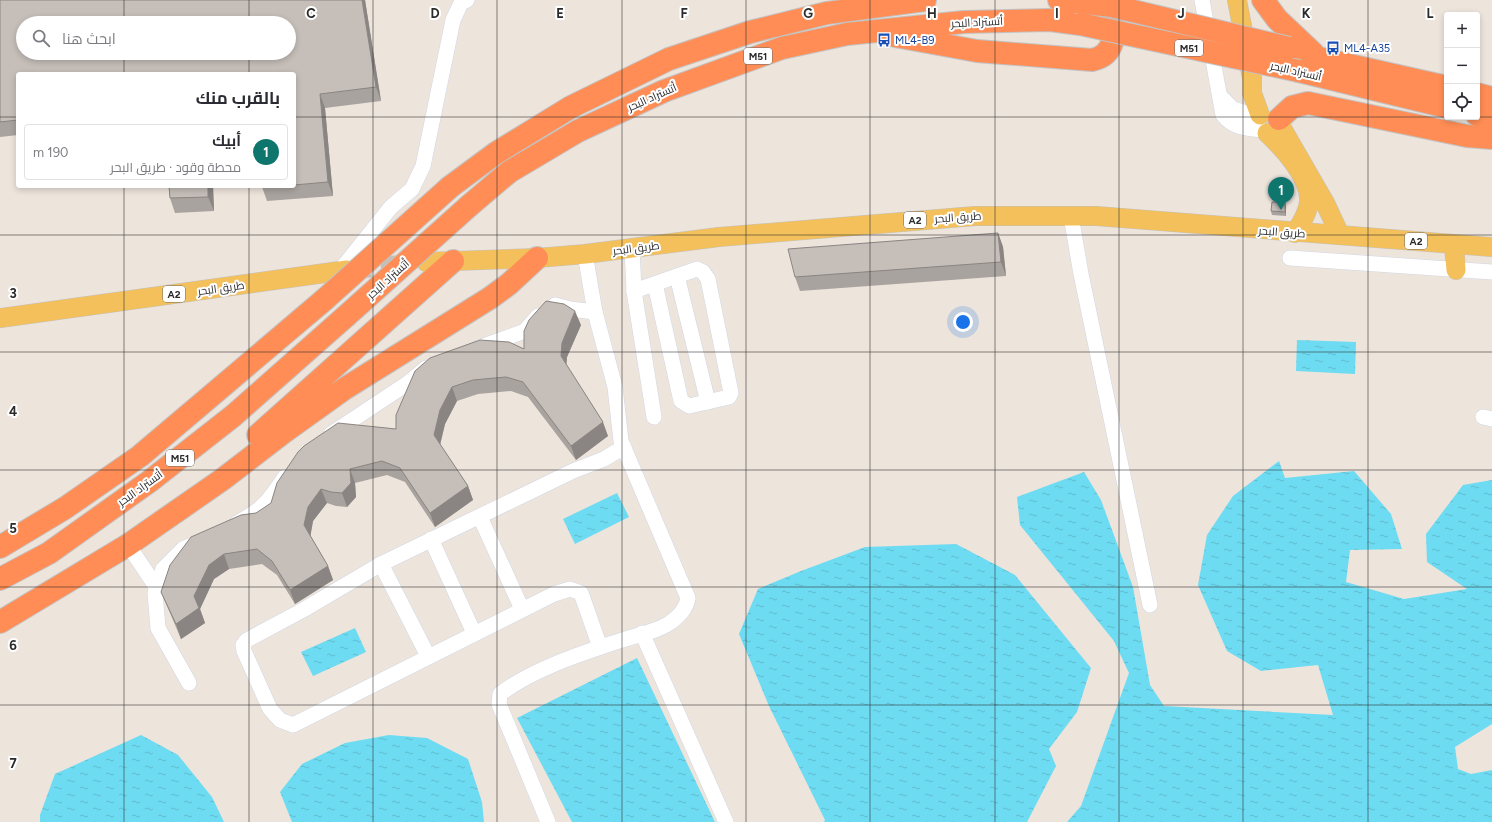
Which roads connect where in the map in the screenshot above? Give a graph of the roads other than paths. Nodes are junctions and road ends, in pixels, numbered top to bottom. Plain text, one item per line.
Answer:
1 (467, 0) edge
2 (925, 0) edge
3 (1111, 0) edge
4 (1202, 0) edge
5 (1237, 0) edge
6 (1264, 0) edge
7 (1067, 1) edge
8 (868, 32) junction
9 (1318, 58) junction
10 (1444, 86) edge
11 (1480, 95) edge
12 (1492, 98) edge
13 (1444, 106) edge
14 (1480, 115) edge
15 (1492, 118) edge
16 (1268, 122) junction
17 (1492, 138) edge
18 (1071, 216) junction
19 (1295, 233) junction
20 (1340, 235) junction
21 (1454, 245) junction
22 (1492, 247) edge
23 (632, 248) junction
24 (585, 254) junction
25 (537, 258) junction
26 (1290, 258) dead end
27 (454, 261) junction
28 (426, 262) tunnel mouth
29 (1456, 270) junction
30 (343, 271) joint
31 (1492, 272) edge
32 (677, 276) junction
33 (655, 284) junction
34 (634, 290) junction
35 (595, 312) junction
36 (0, 318) edge
37 (466, 352) edge
38 (438, 362) edge
39 (708, 402) junction
40 (654, 417) dead end
41 (318, 442) edge
42 (624, 447) junction
43 (293, 463) edge
44 (480, 517) junction
45 (159, 524) junction
46 (431, 539) junction
47 (128, 545) junction
48 (0, 547) edge
49 (381, 564) junction
50 (0, 579) edge
51 (157, 588) junction
52 (1150, 606) dead end
53 (522, 610) junction
54 (0, 622) edge
55 (474, 633) junction
56 (642, 633) junction
57 (600, 648) junction
58 (428, 656) junction
59 (189, 683) dead end
60 (548, 822) edge
61 (726, 822) edge

1 - 30 street
2 - 48 highway, M51, bridge
3 - 8 highway
4 - 16 street
5 - 16 main road
6 - 9 highway
7 - 9 highway, أتستراد البحر / M51, bridge
8 - 13 highway, أتستراد البحر / M51, bridge
8 - 50 highway, أتستراد البحر / M51, bridge
9 - 10 highway, أتستراد البحر / M51
11 - 12 highway
14 - 15 highway
16 - 17 highway
16 - 19 main road
16 - 20 main road
18 - 19 main road, طريق البحر / A2
18 - 23 main road, طريق البحر / A2
18 - 52 street
19 - 20 main road, طريق البحر / A2
20 - 21 main road, طريق البحر / A2
21 - 22 main road, طريق البحر / A2
21 - 29 main road
23 - 24 main road, طريق البحر / A2
23 - 34 street
24 - 25 main road, طريق البحر / A2
24 - 35 street
25 - 27 main road, طريق البحر / A2
25 - 45 highway
26 - 29 street
27 - 28 main road, طريق البحر / A2
27 - 45 highway
29 - 31 street
30 - 36 main road, طريق البحر / A2
32 - 33 street
32 - 39 street
32 - 39 street
33 - 34 street
33 - 39 street
34 - 40 street
35 - 37 street
35 - 42 street
38 - 41 street
42 - 44 street
42 - 56 street
43 - 51 street
44 - 46 street
44 - 53 street
45 - 47 highway
46 - 49 street
46 - 55 street
47 - 51 street
47 - 54 highway
49 - 58 street
49 - 58 street
51 - 59 street
53 - 55 street
53 - 57 street
55 - 58 street
56 - 57 street
56 - 61 street
57 - 60 street

